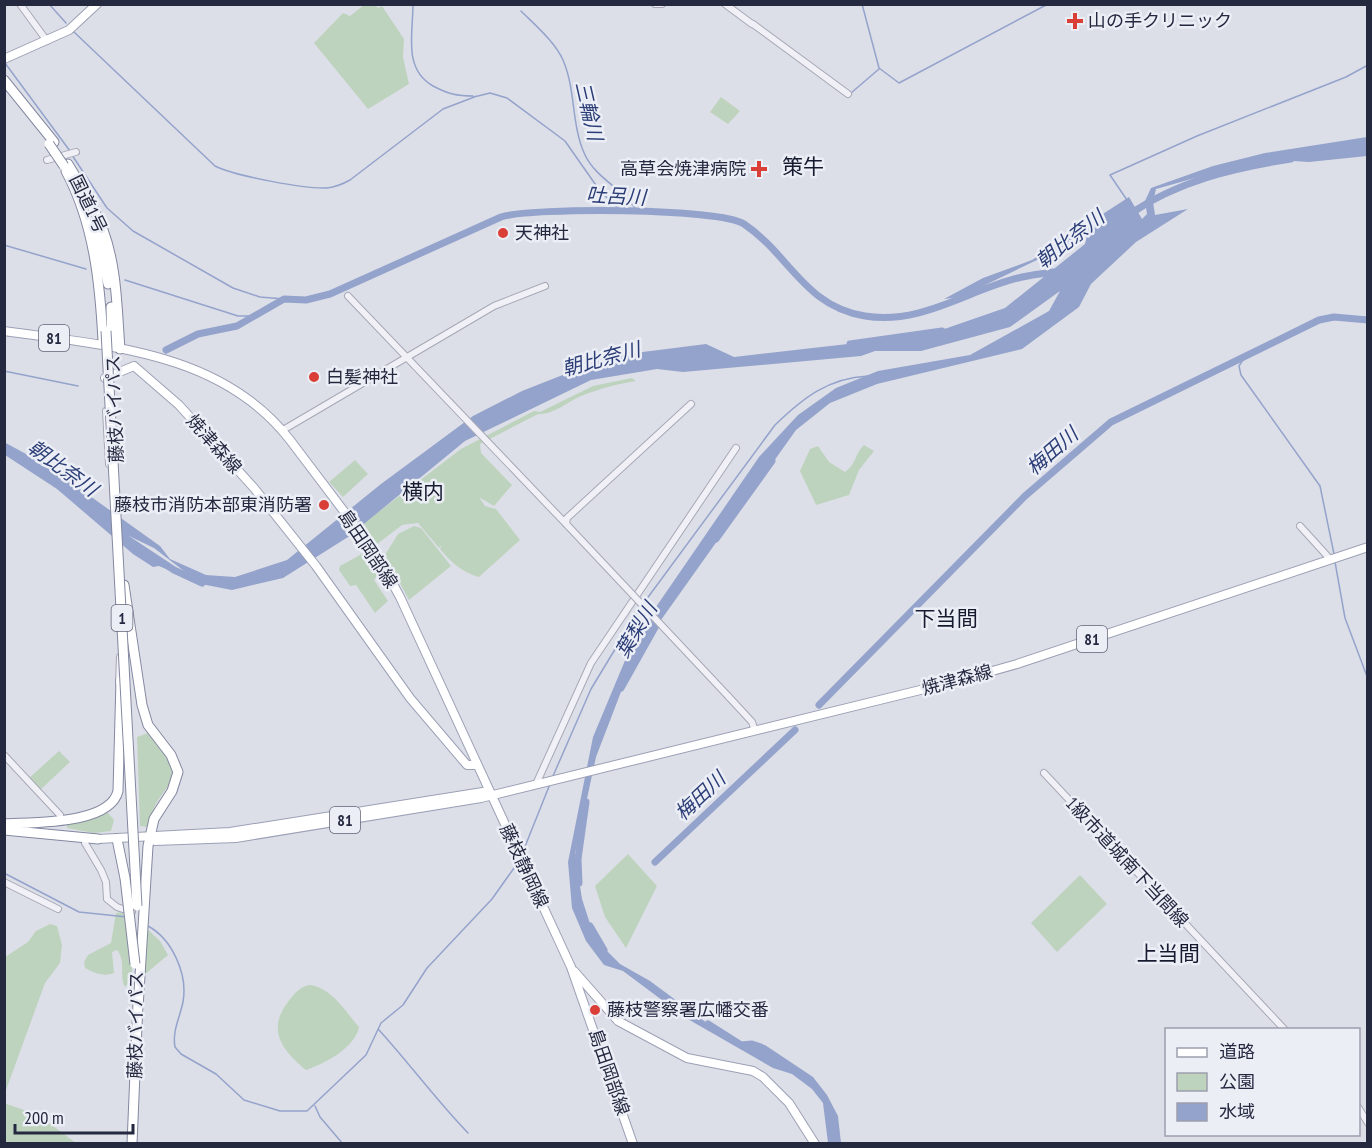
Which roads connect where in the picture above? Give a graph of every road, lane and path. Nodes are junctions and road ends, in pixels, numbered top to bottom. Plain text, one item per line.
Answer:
1 (20, 4) edge
2 (97, 4) edge
3 (655, 4) edge
4 (662, 4) edge
5 (725, 4) edge
6 (47, 40) junction
7 (4, 59) edge
8 (4, 80) edge
9 (4, 88) edge
10 (848, 94) dead end
11 (51, 143) junction
12 (76, 152) dead end
13 (47, 160) dead end
14 (68, 167) junction
15 (81, 200) junction
16 (545, 286) dead end
17 (348, 296) dead end
18 (4, 331) edge
19 (103, 346) junction
20 (120, 349) junction
21 (408, 357) junction
22 (105, 378) junction
23 (691, 404) dead end
24 (283, 430) junction
25 (735, 448) dead end
26 (567, 526) junction
27 (1300, 526) dead end
28 (1368, 547) edge
29 (1330, 560) junction
30 (124, 593) junction
31 (123, 633) junction
32 (119, 694) dead end
33 (755, 731) junction
34 (4, 755) edge
35 (477, 765) junction
36 (1044, 773) dead end
37 (537, 782) junction
38 (490, 793) junction
39 (60, 816) dead end
40 (4, 824) edge
41 (4, 831) edge
42 (151, 837) junction
43 (98, 839) joint
44 (117, 839) junction
45 (85, 843) dead end
46 (4, 882) edge
47 (58, 909) dead end
48 (134, 909) junction
49 (571, 967) junction
50 (138, 1008) junction
51 (1284, 1028) edge
52 (1360, 1109) edge
53 (1368, 1123) edge
54 (132, 1143) edge
55 (633, 1143) edge
56 (815, 1143) edge

1 - 6 street
2 - 6 main road
3 - 4 street
5 - 10 street
6 - 7 main road
8 - 11 highway, 国道1号 / 1
9 - 11 highway, 国道1号 / 1
11 - 14 highway, 国道1号 / 1
12 - 13 street
14 - 15 highway, 国道1号 / 1
14 - 20 highway, 国道1号 / 1
14 - 30 highway, 藤枝バイパス / 1, bridge
15 - 19 highway, 国道1号 / 1
15 - 31 highway, 藤枝バイパス / 1, bridge
16 - 21 street
17 - 21 street
18 - 19 main road, 81
19 - 20 main road, 島田岡部線
19 - 22 main road
20 - 24 main road, 島田岡部線
21 - 24 street
21 - 26 street
22 - 32 street, bridge
22 - 35 main road, 焼津森線
23 - 26 street
24 - 35 main road, 島田岡部線
25 - 37 street
26 - 33 street, bridge
27 - 29 street
28 - 29 main road, 焼津森線 / 81
29 - 33 main road, 焼津森線 / 81
30 - 42 highway
30 - 48 highway, 藤枝バイパス / 1, bridge
31 - 40 highway, 1, bridge
31 - 48 highway, 藤枝バイパス / 1, bridge
33 - 37 main road, 焼津森線 / 81
34 - 39 street
35 - 38 main road, 藤枝静岡線
36 - 51 street, 1級市道城南下当間線
37 - 38 main road, 焼津森線 / 81
38 - 42 main road, 焼津森線 / 81
38 - 49 main road, 藤枝静岡線
41 - 43 highway
42 - 44 main road, 焼津森線 / 81
42 - 50 highway
43 - 44 main road, 焼津森線 / 81
44 - 50 highway, bridge
45 - 48 street
46 - 47 street
48 - 50 highway, 藤枝バイパス / 1, bridge
49 - 55 main road, 島田岡部線
49 - 56 main road
50 - 54 highway, 藤枝バイパス / 1
52 - 53 street

